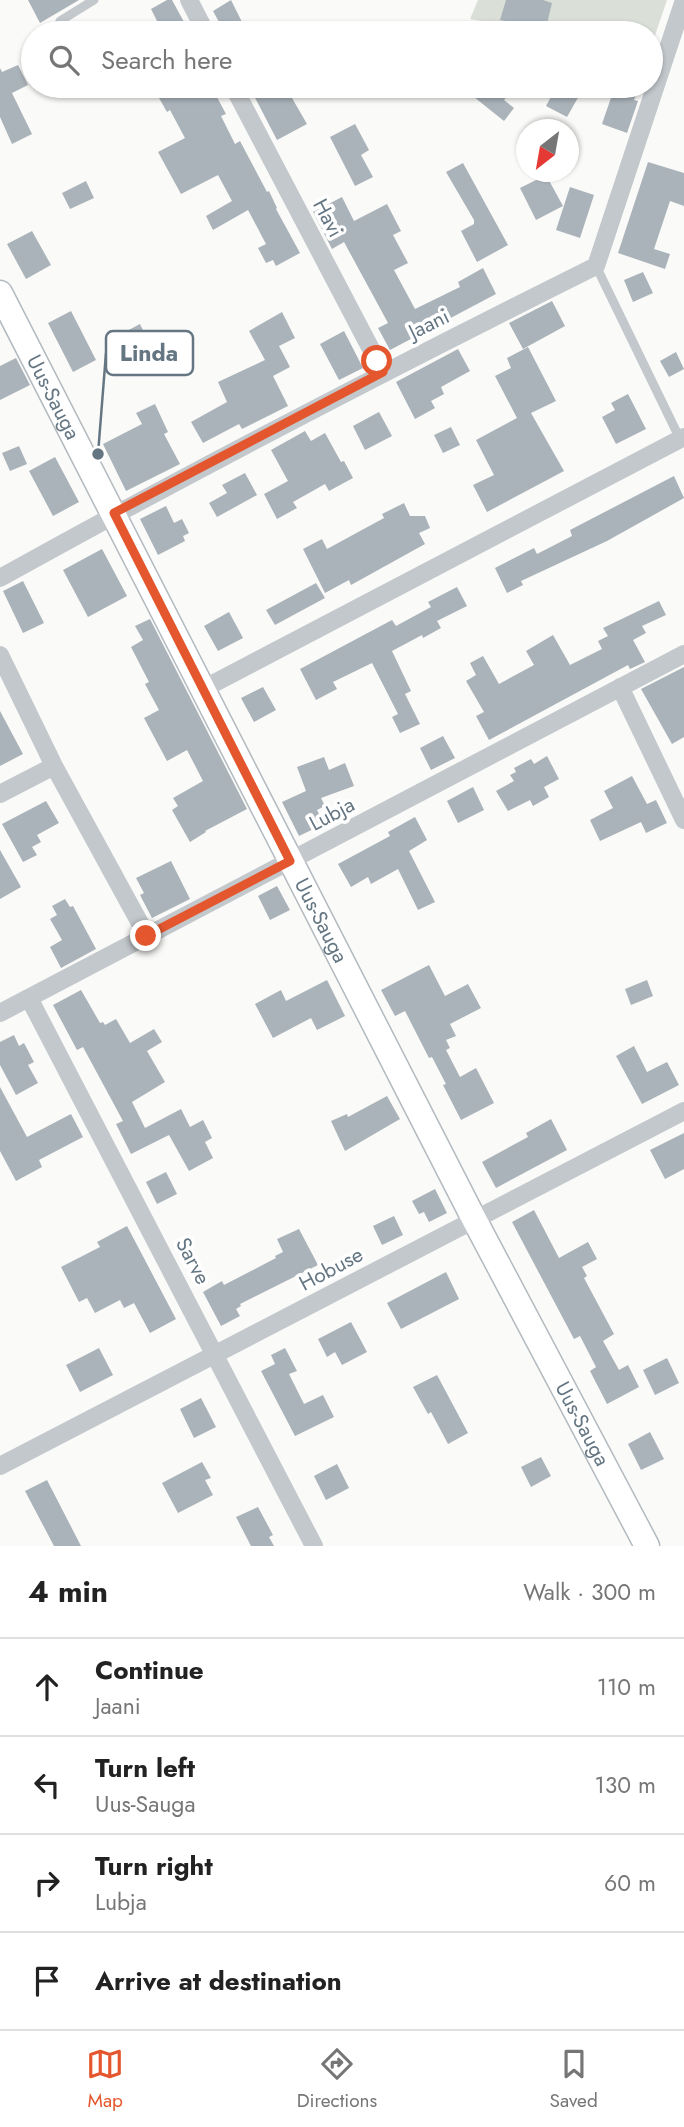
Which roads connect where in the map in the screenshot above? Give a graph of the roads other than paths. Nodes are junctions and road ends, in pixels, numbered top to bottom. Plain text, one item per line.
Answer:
1 (94, 0) edge
2 (189, 0) edge
3 (684, 0) edge
4 (60, 21) dead end
5 (200, 21) edge
6 (663, 63) edge
7 (239, 98) edge
8 (652, 98) edge
9 (596, 266) junction
10 (0, 293) edge
11 (383, 372) junction
12 (682, 438) edge
13 (114, 513) junction
14 (0, 578) edge
15 (684, 654) edge
16 (0, 655) edge
17 (621, 687) junction
18 (203, 689) junction
19 (54, 766) junction
20 (0, 794) edge
21 (684, 820) edge
22 (290, 861) junction
23 (146, 936) junction
24 (29, 998) junction
25 (0, 1013) edge
26 (684, 1111) edge
27 (474, 1219) junction
28 (216, 1355) junction
29 (0, 1466) edge
30 (314, 1546) edge
31 (647, 1546) edge

1 - 4 lane
2 - 5 street
3 - 6 street
7 - 11 street, Havi
8 - 9 street
9 - 11 street, Jaani
9 - 12 lane
10 - 13 street, Uus-Sauga
11 - 13 street, Jaani
12 - 18 street
13 - 14 street, Jaani
13 - 18 street, Uus-Sauga
15 - 17 street, Lubja
16 - 19 street
17 - 21 street
17 - 22 street, Lubja
18 - 22 street, Uus-Sauga
19 - 20 street
19 - 23 street
22 - 23 street, Lubja
22 - 27 street, Uus-Sauga
23 - 24 street, Lubja
24 - 25 street, Lubja
24 - 28 street, Sarve
26 - 27 street, Hobuse
27 - 28 street, Hobuse
27 - 31 street, Uus-Sauga
28 - 29 street, Hobuse
28 - 30 street, Sarve

